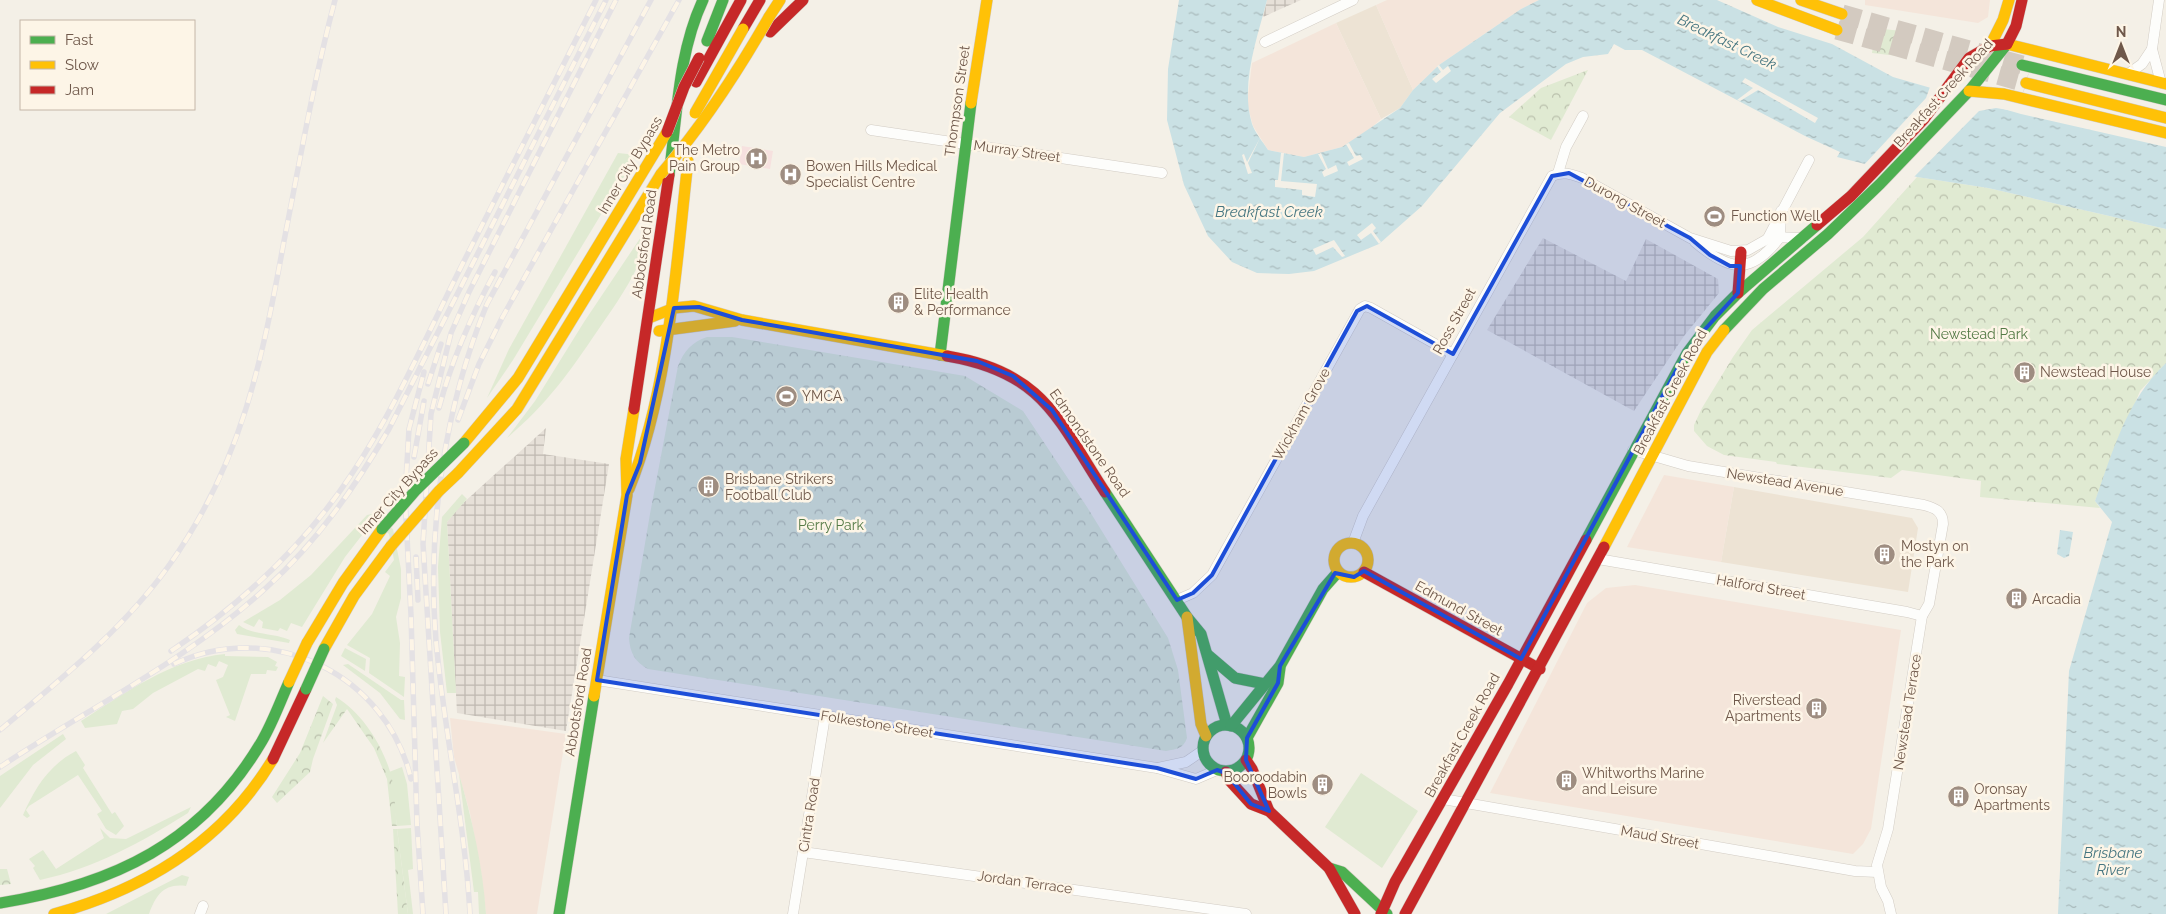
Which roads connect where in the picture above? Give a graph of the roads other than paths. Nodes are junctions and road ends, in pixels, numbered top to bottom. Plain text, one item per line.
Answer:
1 (703, 0) edge
2 (723, 0) edge
3 (741, 0) edge
4 (760, 0) edge
5 (780, 0) edge
6 (803, 0) edge
7 (987, 0) edge
8 (1352, 0) edge
9 (1757, 0) edge
10 (1801, 0) edge
11 (2009, 0) edge
12 (2022, 0) edge
13 (2160, 0) edge
14 (1842, 14) tunnel mouth
15 (1837, 30) tunnel mouth
16 (770, 32) dead end
17 (1265, 42) dead end
18 (2007, 44) junction
19 (1990, 46) junction
20 (2152, 49) junction
21 (2022, 65) tunnel mouth
22 (2128, 74) junction
23 (2026, 83) tunnel mouth
24 (2164, 83) edge
25 (1968, 91) junction
26 (2166, 100) edge
27 (1583, 116) dead end
28 (2166, 118) edge
29 (871, 130) dead end
30 (667, 132) junction
31 (2166, 133) edge
32 (966, 144) junction
33 (1809, 160) dead end
34 (688, 161) dead end
35 (1162, 173) dead end
36 (1558, 173) junction
37 (658, 178) junction
38 (1781, 211) junction
39 (1780, 237) junction
40 (1690, 238) junction
41 (1768, 238) junction
42 (1803, 238) junction
43 (1741, 252) junction
44 (1740, 266) junction
45 (1738, 293) junction
46 (671, 308) junction
47 (649, 318) junction
48 (742, 320) junction
49 (668, 328) junction
50 (645, 336) junction
51 (1453, 354) junction
52 (940, 355) junction
53 (1633, 450) junction
54 (1653, 457) junction
55 (627, 495) junction
56 (1937, 510) joint
57 (1353, 543) junction
58 (1598, 559) junction
59 (1338, 572) junction
60 (1364, 572) junction
61 (1177, 600) junction
62 (1922, 616) junction
63 (1187, 617) junction
64 (1208, 655) junction
65 (1521, 660) junction
66 (1280, 666) junction
67 (1540, 669) junction
68 (597, 680) junction
69 (1265, 684) junction
70 (825, 716) junction
71 (1229, 725) junction
72 (1206, 736) junction
73 (1247, 738) junction
74 (1202, 751) junction
75 (1246, 760) junction
76 (1156, 768) junction
77 (1222, 771) junction
78 (1443, 799) junction
79 (1465, 804) junction
80 (1269, 811) junction
81 (803, 852) junction
82 (1329, 868) junction
83 (1877, 872) junction
84 (0, 903) edge
85 (1383, 912) edge
86 (54, 914) edge
87 (559, 914) edge
88 (793, 914) edge
89 (1246, 914) edge
90 (1355, 914) edge
91 (1405, 914) edge
92 (1891, 914) edge

1 - 47 main road, Abbotsford Road
2 - 30 main road, bridge
3 - 30 main road, Inner City Bypass, bridge
4 - 37 main road, bridge
5 - 37 main road, bridge
6 - 16 main road
7 - 32 main road, Thompson Street
8 - 17 street
9 - 15 main road
10 - 14 main road
11 - 19 main road
12 - 18 main road
13 - 20 street
18 - 19 main road, Breakfast Creek Road
18 - 22 main road
18 - 25 main road, Breakfast Creek Road
19 - 42 main road, Breakfast Creek Road
20 - 22 street
20 - 24 street
21 - 26 main road
22 - 24 main road
23 - 28 main road
25 - 31 main road
25 - 54 main road, Breakfast Creek Road
27 - 36 street, Ross Street
29 - 32 street, Murray Street
30 - 84 main road, Inner City Bypass, bridge
32 - 35 street, Murray Street
32 - 52 main road, Thompson Street
33 - 38 street
34 - 46 main road, Abbotsford Road
36 - 40 street, Durong Street
36 - 51 street, Ross Street
37 - 86 main road, bridge
38 - 39 street
38 - 41 street
39 - 41 street
39 - 42 street
39 - 44 street
40 - 43 street, Durong Street
40 - 44 street, Durong Street
41 - 43 street
42 - 45 main road, Breakfast Creek Road
43 - 44 main road
44 - 45 main road
45 - 53 main road, Breakfast Creek Road
46 - 47 main road
46 - 48 main road, Edmondstone Road
46 - 49 main road, Abbotsford Road
47 - 50 main road, Abbotsford Road
48 - 49 main road, Edmondstone Road
48 - 52 main road, Edmondstone Road
49 - 50 main road, Edmondstone Road
49 - 55 main road, Abbotsford Road
50 - 55 main road, Abbotsford Road
51 - 57 street, Ross Street
51 - 61 street, Wickham Grove
52 - 61 main road, Edmondstone Road
53 - 54 street, Newstead Avenue
53 - 65 main road, Breakfast Creek Road
54 - 56 street, Newstead Avenue
54 - 58 main road, Breakfast Creek Road
55 - 68 main road, Abbotsford Road
56 - 62 street, Newstead Terrace
57 - 59 main road
57 - 60 main road
58 - 62 street, Halford Street
58 - 67 main road, Breakfast Creek Road
59 - 60 main road
59 - 66 main road
60 - 65 main road, Edmund Street
61 - 63 main road, Edmondstone Road
62 - 83 street, Newstead Terrace
63 - 64 main road, Edmondstone Road
63 - 72 main road, Edmondstone Road
64 - 69 main road
64 - 71 main road, Edmondstone Road
65 - 67 main road, Edmund Street
65 - 78 main road, Breakfast Creek Road
66 - 69 main road
66 - 73 main road
67 - 79 main road, Breakfast Creek Road
68 - 70 street, Folkestone Street
68 - 87 main road, Abbotsford Road
69 - 71 main road
70 - 76 street, Folkestone Street
70 - 81 street, Cintra Road
71 - 72 main road
71 - 73 main road
72 - 74 main road
73 - 75 main road
74 - 76 street, Folkestone Street
74 - 77 main road
75 - 77 main road
75 - 80 main road
76 - 77 street, Folkestone Street
77 - 80 main road
78 - 79 street, Maud Street
78 - 85 main road, Breakfast Creek Road
79 - 83 street, Maud Street
79 - 91 main road, Breakfast Creek Road
80 - 82 main road
81 - 88 street, Cintra Road
81 - 89 street, Jordan Terrace
82 - 85 main road
82 - 90 main road
83 - 92 street, Newstead Terrace

